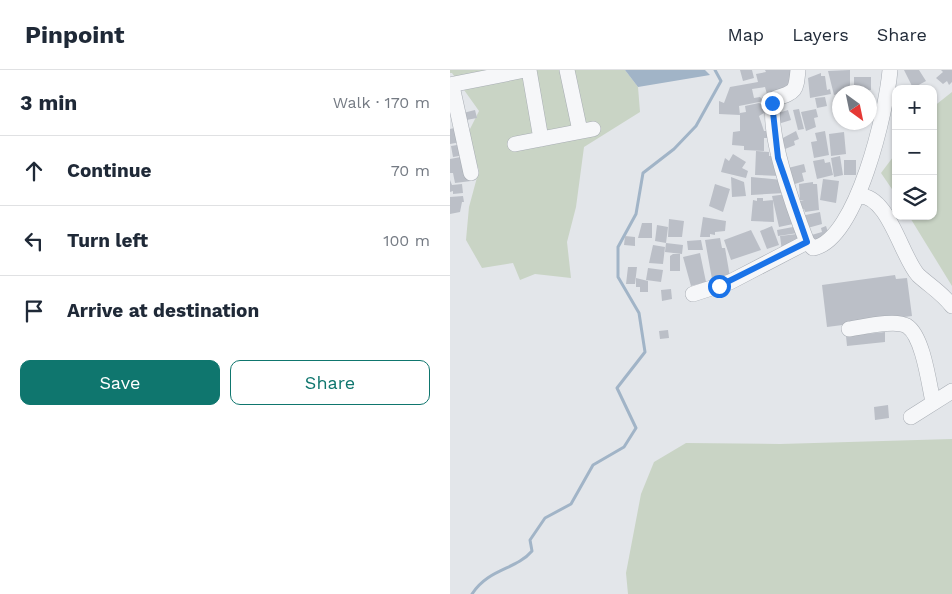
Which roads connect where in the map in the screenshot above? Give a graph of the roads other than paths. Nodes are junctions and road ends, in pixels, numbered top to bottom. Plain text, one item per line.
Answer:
1 (525, 70) edge
2 (529, 70) edge
3 (566, 70) edge
4 (798, 70) edge
5 (890, 70) edge
6 (489, 74) edge
7 (451, 86) edge
8 (541, 139) junction
9 (515, 144) dead end
10 (471, 173) dead end
11 (858, 196) junction
12 (807, 242) junction
13 (693, 294) dead end
14 (952, 306) edge
15 (850, 329) dead end
16 (952, 391) edge
17 (933, 402) junction
18 (911, 417) dead end

1 - 6 street
2 - 8 street
3 - 8 street
4 - 12 street
5 - 11 street
6 - 7 street
7 - 10 street
8 - 9 street
11 - 12 street
11 - 14 street
12 - 13 street
15 - 17 street
16 - 17 street
17 - 18 street

